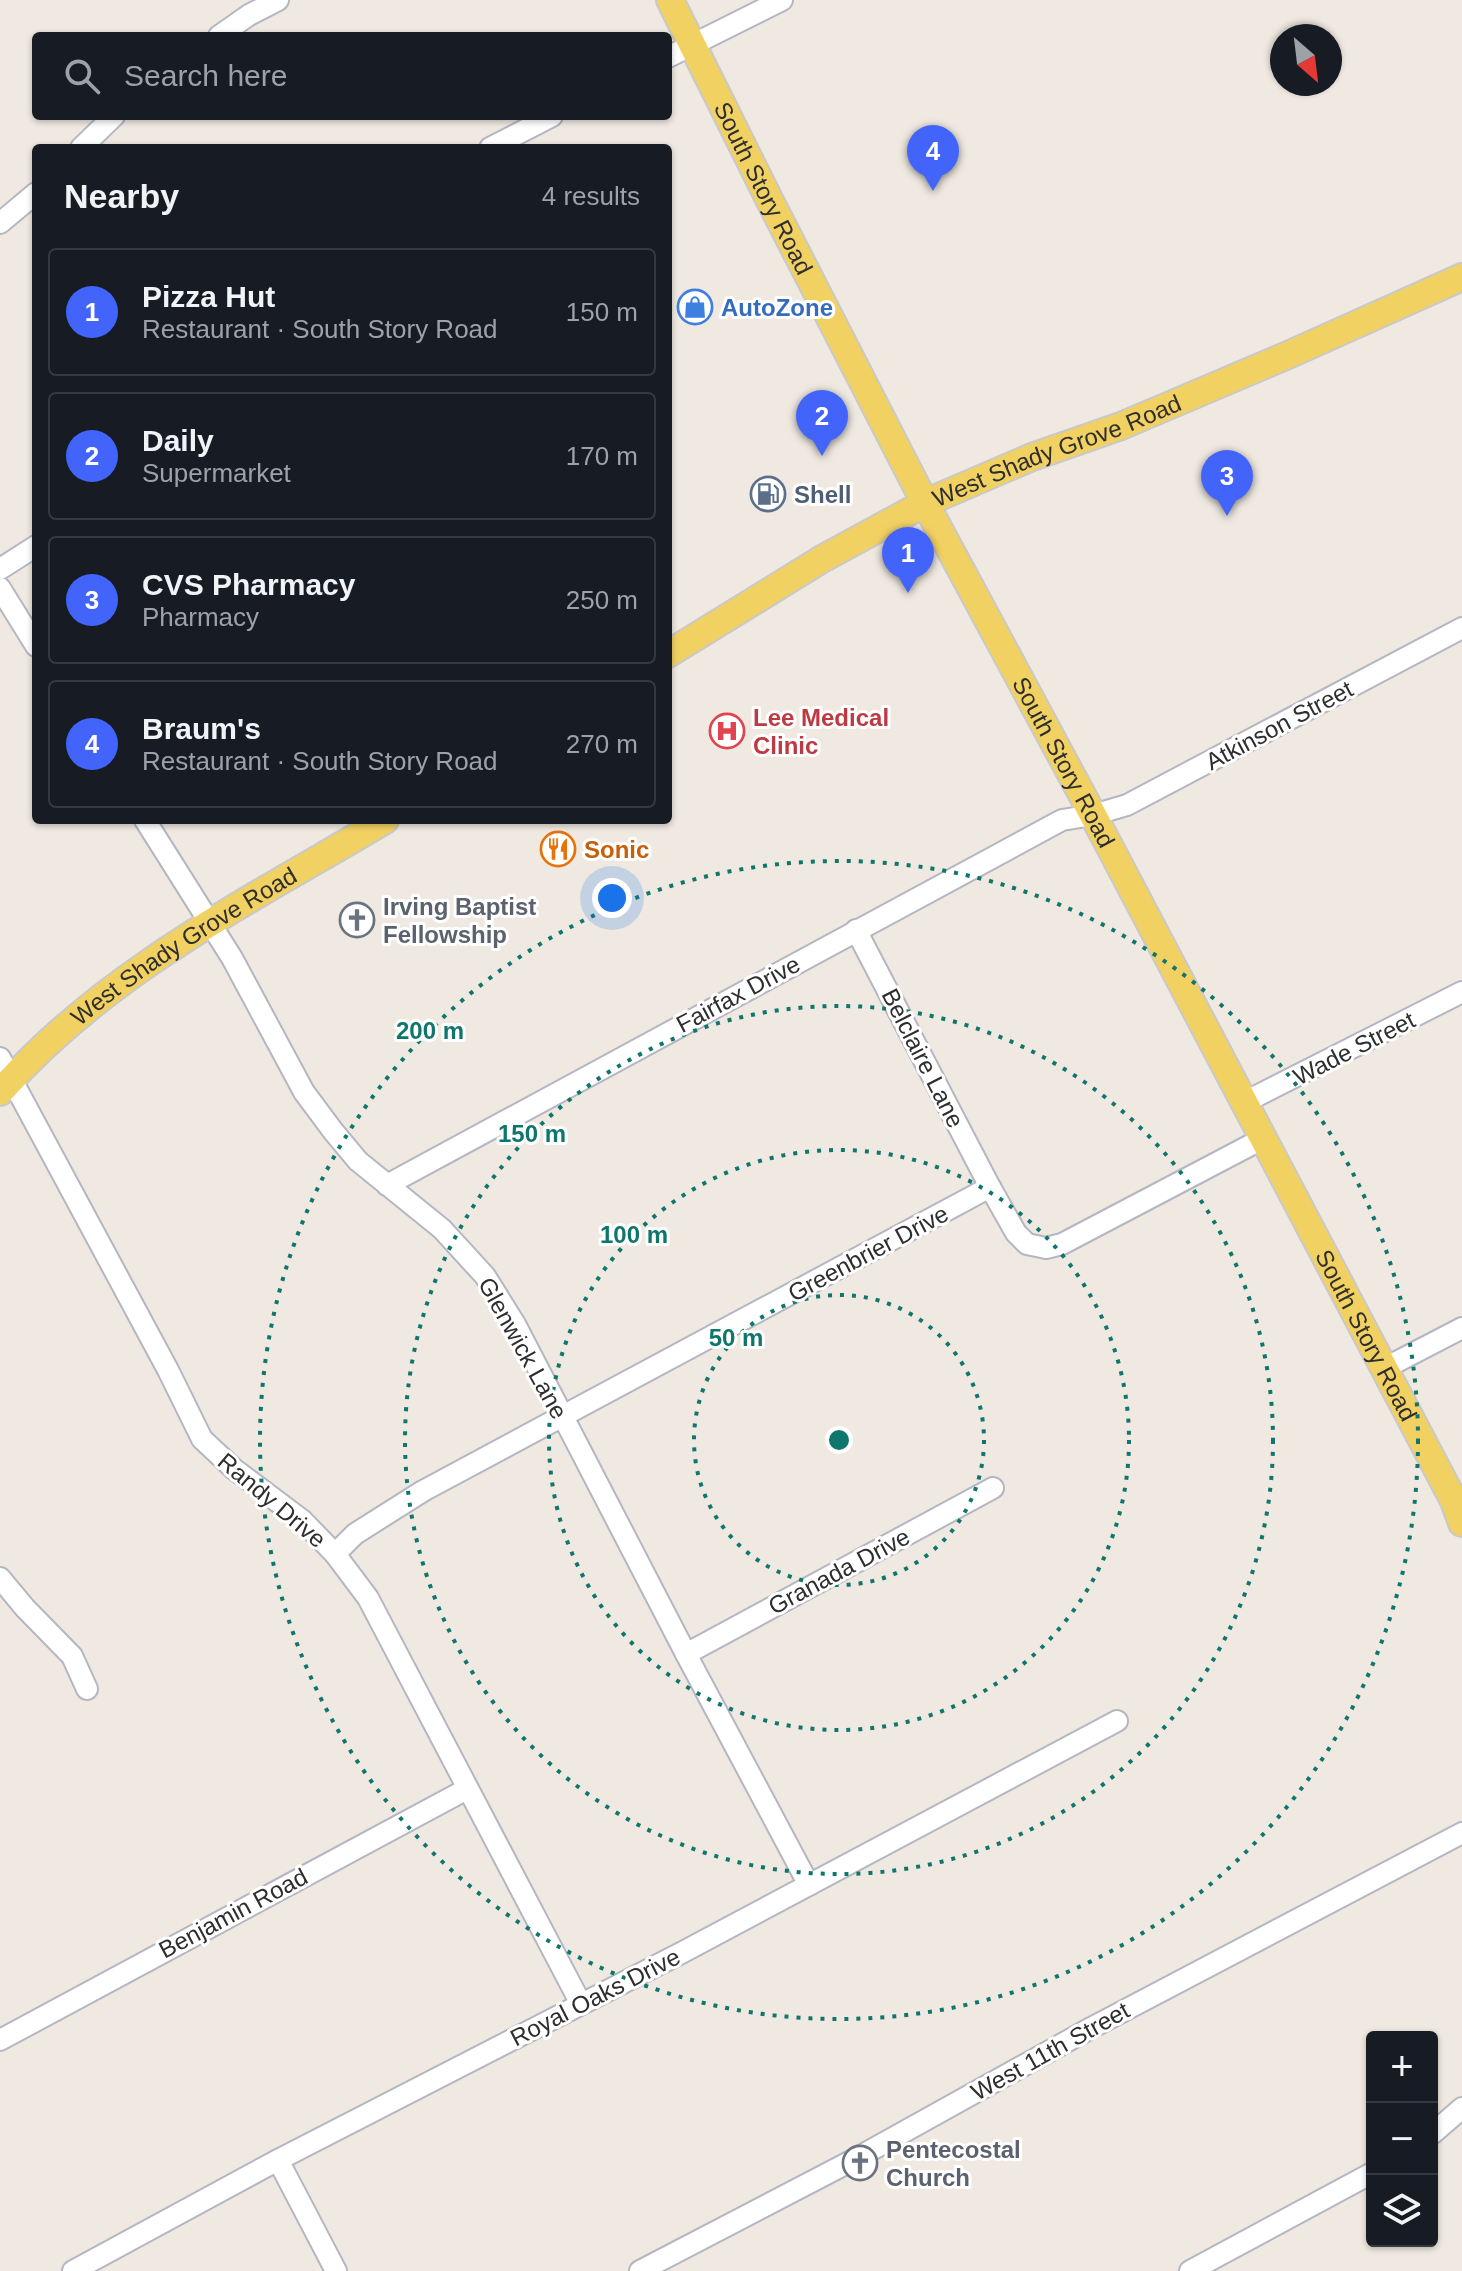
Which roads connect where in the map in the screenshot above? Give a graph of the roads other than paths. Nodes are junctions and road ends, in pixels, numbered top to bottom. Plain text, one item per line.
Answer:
1 (278, 0) edge
2 (670, 0) edge
3 (782, 0) edge
4 (225, 32) edge
5 (693, 44) junction
6 (672, 55) edge
7 (110, 120) edge
8 (544, 120) edge
9 (85, 144) edge
10 (498, 144) edge
11 (32, 196) edge
12 (0, 223) edge
13 (1461, 280) edge
14 (925, 503) junction
15 (32, 549) edge
16 (0, 569) edge
17 (0, 588) edge
18 (1462, 628) edge
19 (32, 640) edge
20 (672, 652) edge
21 (1093, 815) junction
22 (148, 824) edge
23 (378, 824) edge
24 (210, 924) junction
25 (856, 930) junction
26 (1462, 992) edge
27 (4, 1076) edge
28 (1245, 1102) junction
29 (1264, 1138) junction
30 (387, 1185) junction
31 (990, 1187) junction
32 (1462, 1328) edge
33 (1385, 1368) junction
34 (562, 1416) junction
35 (993, 1488) dead end
36 (1462, 1523) edge
37 (335, 1554) junction
38 (0, 1578) edge
39 (686, 1654) junction
40 (87, 1689) dead end
41 (1117, 1721) dead end
42 (467, 1789) junction
43 (1462, 1833) edge
44 (809, 1885) junction
45 (581, 2004) junction
46 (0, 2040) edge
47 (1462, 2108) edge
48 (1438, 2129) edge
49 (278, 2160) junction
50 (1368, 2175) edge
51 (73, 2271) edge
52 (336, 2271) edge
53 (640, 2271) edge
54 (1190, 2271) edge

1 - 4 street
2 - 5 main road, South Story Road
3 - 5 street
5 - 6 street
5 - 14 main road, South Story Road
7 - 9 street
8 - 10 street
11 - 12 street
13 - 14 main road, West Shady Grove Road
14 - 20 main road, West Shady Grove Road
14 - 21 main road, South Story Road
15 - 16 street
17 - 19 street
18 - 21 street, Atkinson Street
21 - 25 street, Fairfax Drive
21 - 28 main road, South Story Road
22 - 24 street, Glenwick Lane
23 - 24 main road, West Shady Grove Road
24 - 27 main road, West Shady Grove Road
24 - 30 street, Glenwick Lane
25 - 30 street, Fairfax Drive
25 - 31 street, Belclaire Lane
26 - 28 street, Wade Street
27 - 37 street, Randy Drive
28 - 29 main road, South Story Road
29 - 31 street
29 - 33 main road, South Story Road
30 - 34 street, Glenwick Lane
31 - 34 street, Greenbrier Drive
32 - 33 street
33 - 36 main road, South Story Road
34 - 37 street, Greenbrier Drive
34 - 39 street, Glenwick Lane
35 - 39 street, Granada Drive
37 - 42 street, Randy Drive
38 - 40 street
39 - 44 street, Glenwick Lane
41 - 44 street, Royal Oaks Drive
42 - 45 street, Randy Drive
42 - 46 street, Benjamin Road
43 - 53 street, West 11th Street
44 - 45 street, Royal Oaks Drive
45 - 49 street, Royal Oaks Drive
47 - 48 street
49 - 51 street, Royal Oaks Drive
49 - 52 street
50 - 54 street

